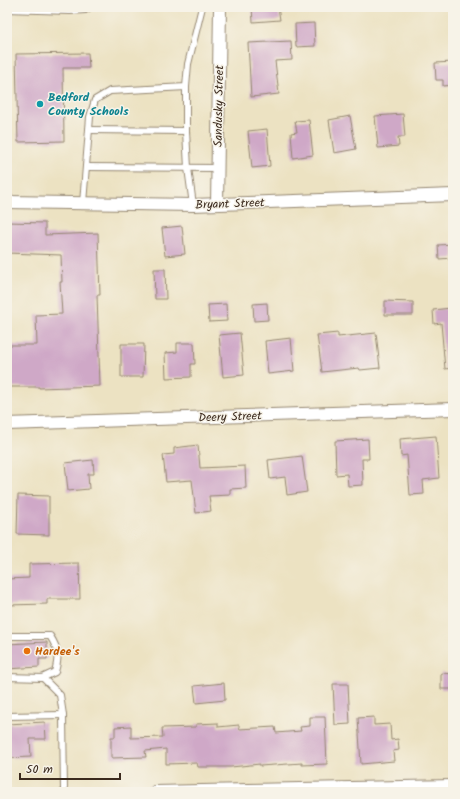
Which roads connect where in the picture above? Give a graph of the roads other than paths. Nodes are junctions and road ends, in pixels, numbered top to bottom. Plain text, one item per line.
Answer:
1 (90, 7) edge
2 (202, 7) edge
3 (220, 7) edge
4 (7, 9) edge
5 (186, 87) junction
6 (89, 130) junction
7 (186, 131) junction
8 (86, 167) junction
9 (188, 168) junction
10 (218, 168) junction
11 (453, 195) edge
12 (7, 202) edge
13 (83, 203) junction
14 (217, 204) junction
15 (193, 205) junction
16 (453, 409) edge
17 (7, 424) edge
18 (7, 636) edge
19 (7, 677) edge
20 (42, 678) junction
21 (63, 715) junction
22 (7, 716) edge
23 (453, 786) edge
24 (213, 791) edge
25 (64, 792) edge
26 (155, 792) edge

1 - 4 lane
2 - 5 lane
3 - 10 street, Sandusky Street
5 - 6 lane
5 - 7 lane
6 - 7 lane
6 - 8 lane
7 - 9 lane
8 - 9 lane
8 - 13 lane
9 - 10 lane
9 - 15 lane
10 - 14 street, Sandusky Street
11 - 14 street, Bryant Street
12 - 13 street, Bryant Street
13 - 15 street, Bryant Street
14 - 15 street, Bryant Street
16 - 17 street, Deery Street
18 - 20 lane
19 - 20 lane
20 - 21 lane
21 - 22 lane
21 - 25 lane
23 - 24 street
24 - 26 street

